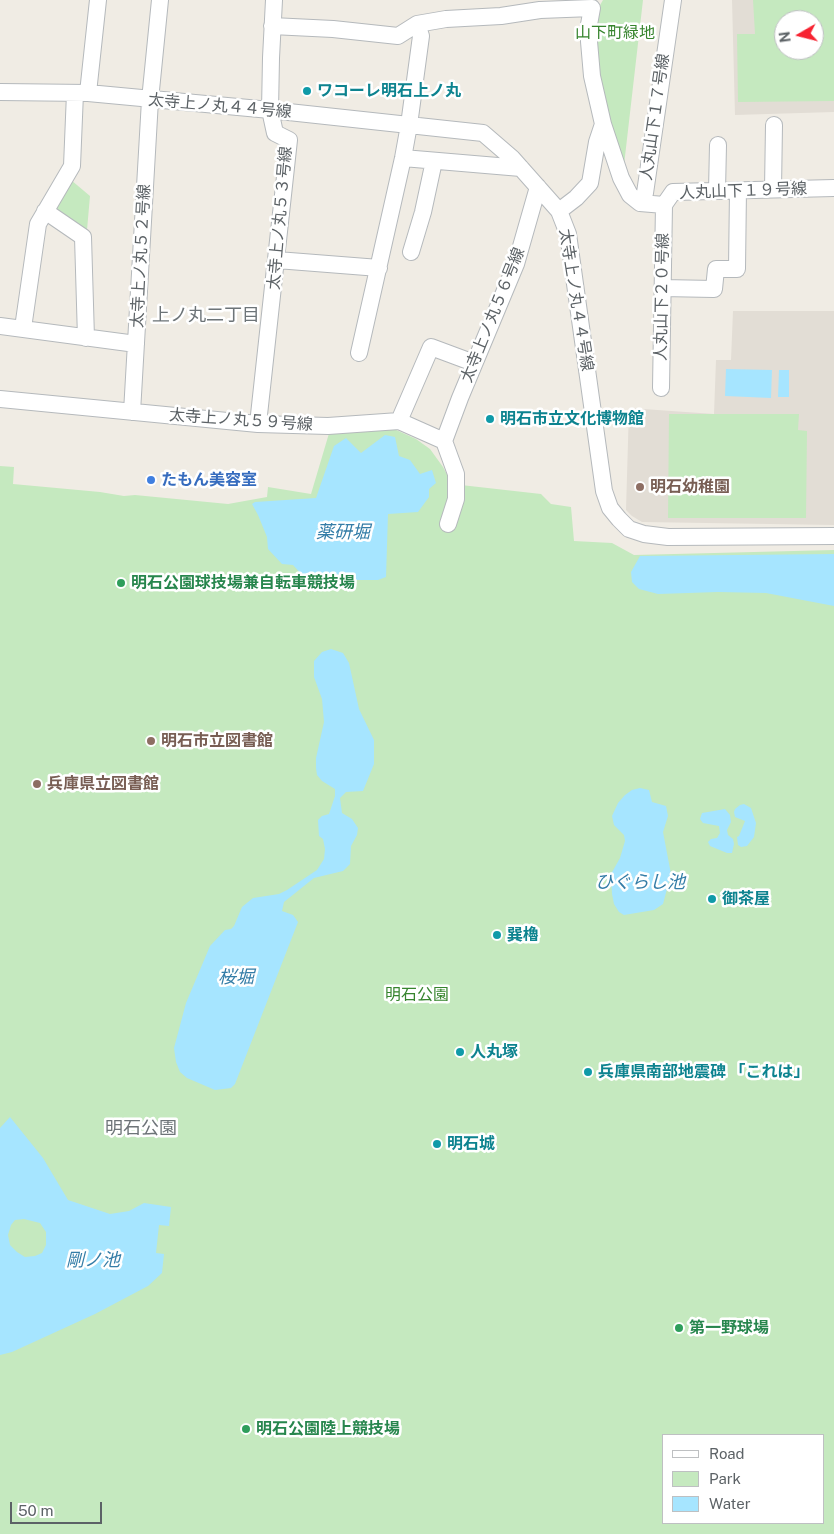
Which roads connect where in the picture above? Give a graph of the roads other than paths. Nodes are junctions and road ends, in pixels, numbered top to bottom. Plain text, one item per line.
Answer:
1 (98, 0) edge
2 (160, 0) edge
3 (274, 0) edge
4 (673, 0) edge
5 (594, 4) edge
6 (417, 24) junction
7 (272, 26) junction
8 (0, 92) edge
9 (82, 93) junction
10 (150, 100) junction
11 (270, 110) junction
12 (603, 124) junction
13 (409, 125) junction
14 (774, 125) dead end
15 (718, 145) dead end
16 (403, 158) junction
17 (434, 161) junction
18 (521, 168) junction
19 (538, 187) junction
20 (834, 188) edge
21 (773, 189) junction
22 (738, 190) junction
23 (717, 191) junction
24 (640, 203) junction
25 (664, 205) junction
26 (45, 211) junction
27 (559, 211) junction
28 (411, 252) dead end
29 (276, 260) junction
30 (379, 268) junction
31 (662, 288) junction
32 (0, 326) edge
33 (23, 328) junction
34 (86, 338) junction
35 (136, 344) junction
36 (359, 353) dead end
37 (474, 363) junction
38 (661, 388) dead end
39 (0, 399) edge
40 (132, 412) junction
41 (399, 421) junction
42 (258, 424) junction
43 (444, 441) junction
44 (448, 524) dead end
45 (834, 536) edge

1 - 9 street
2 - 10 street, 太寺上ノ丸５２号線
3 - 7 street
4 - 24 street, 人丸山下１７号線
5 - 6 street
5 - 12 street
6 - 7 street
6 - 13 street
7 - 11 street
8 - 9 street, 太寺上ノ丸４４号線
9 - 10 street, 太寺上ノ丸４４号線
9 - 26 street
10 - 11 street, 太寺上ノ丸４４号線
10 - 35 street, 太寺上ノ丸５２号線
11 - 13 street, 太寺上ノ丸４４号線
11 - 29 street, 太寺上ノ丸５３号線
12 - 24 street
12 - 27 street
13 - 16 street
13 - 18 street, 太寺上ノ丸４４号線
14 - 21 street
15 - 23 street
16 - 17 street
16 - 30 street
17 - 18 street
17 - 28 street
18 - 19 street, 太寺上ノ丸４４号線
19 - 27 street, 太寺上ノ丸４４号線
19 - 37 street, 太寺上ノ丸５６号線
20 - 21 street, 人丸山下１９号線
21 - 22 street, 人丸山下１９号線
22 - 23 street, 人丸山下１９号線
22 - 31 street
23 - 25 street, 人丸山下１９号線
24 - 25 street, 人丸山下１９号線
25 - 31 street, 人丸山下２０号線
26 - 33 street
26 - 34 street
27 - 45 street, 太寺上ノ丸４４号線
29 - 30 street
29 - 42 street, 太寺上ノ丸５３号線
30 - 36 street
31 - 38 street, 人丸山下２０号線
32 - 33 street
33 - 34 street
34 - 35 street
35 - 40 street, 太寺上ノ丸５２号線
37 - 41 street
37 - 43 street, 太寺上ノ丸５６号線
39 - 40 street, 太寺上ノ丸５９号線
40 - 42 street, 太寺上ノ丸５９号線
41 - 42 street, 太寺上ノ丸５９号線
41 - 43 street, 太寺上ノ丸５９号線
43 - 44 street

